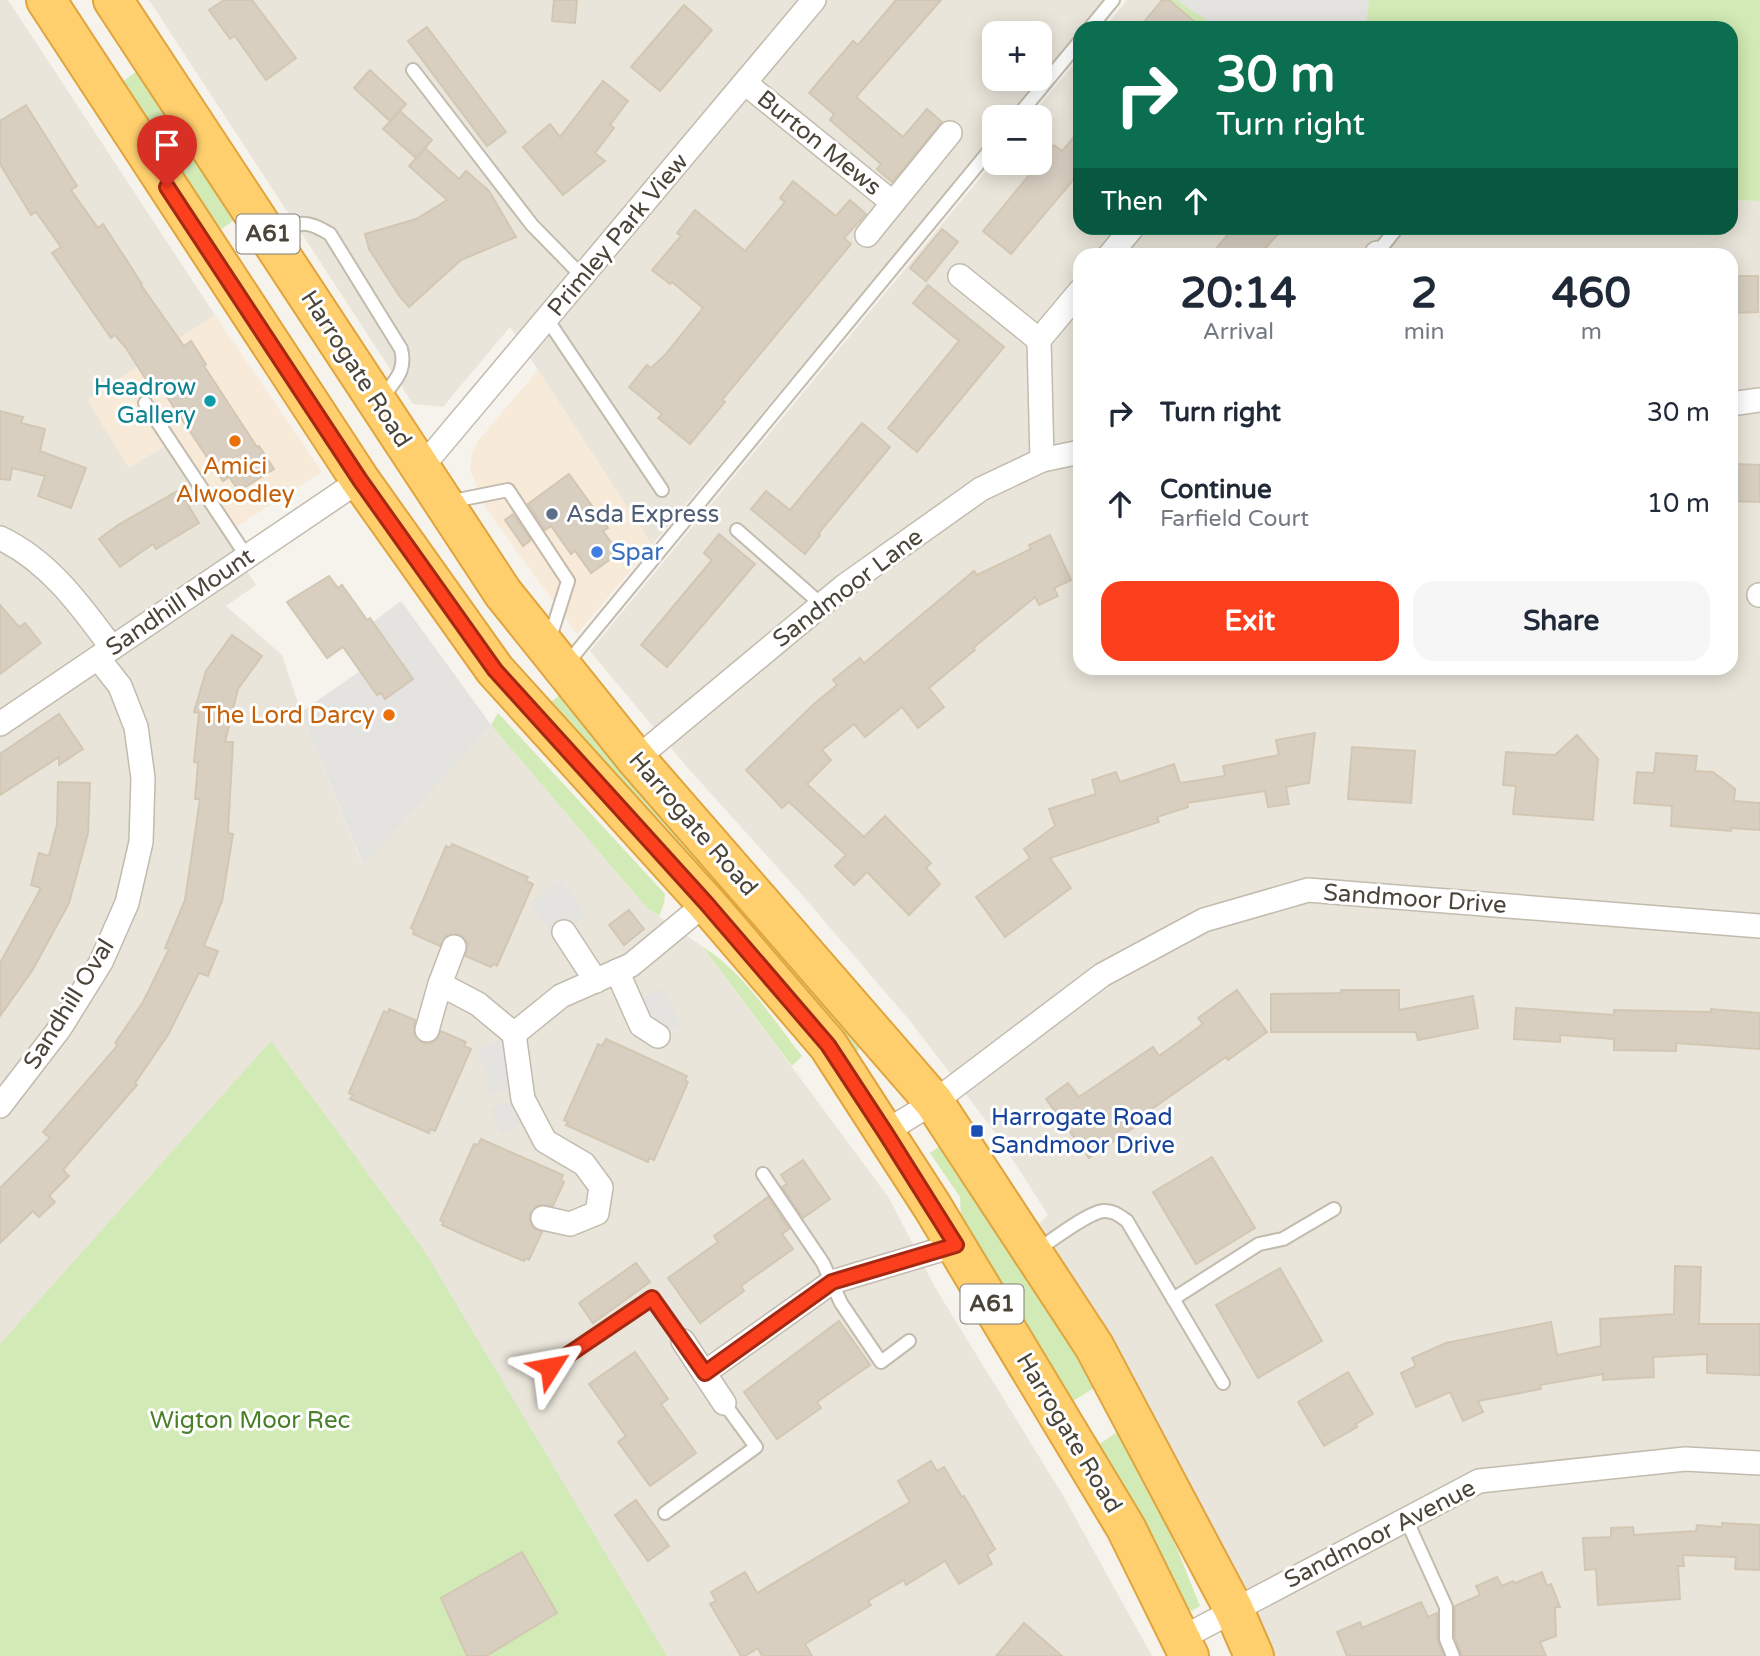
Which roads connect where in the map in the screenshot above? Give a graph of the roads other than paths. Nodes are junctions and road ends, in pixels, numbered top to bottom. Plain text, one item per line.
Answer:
1 (46, 0) edge
2 (93, 0) edge
3 (113, 0) edge
4 (814, 0) edge
5 (1113, 0) edge
6 (1096, 21) edge
7 (1073, 49) edge
8 (412, 69) dead end
9 (94, 77) junction
10 (745, 83) junction
11 (1027, 105) edge
12 (950, 133) dead end
13 (982, 159) edge
14 (893, 203) junction
15 (867, 235) dead end
16 (271, 239) junction
17 (961, 276) dead end
18 (583, 277) junction
19 (1073, 299) edge
20 (547, 319) junction
21 (1039, 340) junction
22 (301, 390) junction
23 (1760, 400) edge
24 (379, 402) junction
25 (145, 403) dead end
26 (1738, 403) edge
27 (1073, 453) edge
28 (1042, 460) junction
29 (421, 468) junction
30 (360, 480) junction
31 (662, 490) dead end
32 (444, 503) junction
33 (737, 530) dead end
34 (0, 538) edge
35 (247, 557) junction
36 (822, 605) junction
37 (105, 653) junction
38 (555, 658) junction
39 (495, 670) junction
40 (0, 724) edge
41 (636, 759) junction
42 (706, 903) junction
43 (1760, 926) edge
44 (564, 932) dead end
45 (454, 947) dead end
46 (606, 976) junction
47 (440, 984) junction
48 (427, 1030) dead end
49 (514, 1034) junction
50 (658, 1036) dead end
51 (934, 1102) junction
52 (0, 1106) edge
53 (885, 1132) junction
54 (763, 1174) dead end
55 (1334, 1209) dead end
56 (544, 1218) dead end
57 (956, 1245) junction
58 (1033, 1253) junction
59 (832, 1282) junction
60 (1173, 1299) junction
61 (683, 1341) joint
62 (909, 1341) dead end
63 (550, 1367) dead end
64 (705, 1373) junction
65 (1223, 1383) dead end
66 (724, 1403) joint
67 (1760, 1463) edge
68 (665, 1513) dead end
69 (1406, 1519) junction
70 (1234, 1610) junction
71 (1184, 1647) edge
72 (1254, 1656) edge
73 (1453, 1656) edge

1 - 9 highway, Harrogate Road / A61
2 - 9 highway
3 - 16 highway, Harrogate Road / A61
4 - 10 street, Primley Park View
5 - 6 lane
7 - 11 lane
8 - 18 lane
9 - 22 highway, Harrogate Road / A61
10 - 14 street, Burton Mews
10 - 18 street, Primley Park View
12 - 14 street, Burton Mews
13 - 38 lane
14 - 15 street, Burton Mews
16 - 22 highway
16 - 24 highway, Harrogate Road / A61
16 - 24 lane
17 - 21 street
18 - 20 street, Primley Park View
19 - 21 street
20 - 29 street, Primley Park View
20 - 31 lane
21 - 28 street
22 - 30 highway, Harrogate Road / A61
23 - 26 street
24 - 29 highway, Harrogate Road / A61
25 - 35 lane
27 - 28 street, Sandmoor Lane
28 - 36 street, Sandmoor Lane
29 - 32 highway, Harrogate Road / A61
29 - 39 highway
30 - 35 street, Sandhill Mount
30 - 39 highway, Harrogate Road / A61
32 - 38 highway, Harrogate Road / A61
32 - 38 lane
33 - 36 lane
34 - 37 street, Sandhill Oval
35 - 37 street, Sandhill Mount
36 - 41 street, Sandmoor Lane
37 - 40 street, Sandhill Mount
37 - 52 street, Sandhill Oval
38 - 41 highway, Harrogate Road / A61
39 - 42 highway, Harrogate Road / A61
41 - 51 highway, Harrogate Road / A61
42 - 46 street
42 - 53 highway, Harrogate Road / A61
43 - 51 street, Sandmoor Drive
44 - 46 street
45 - 47 street
46 - 49 street
46 - 50 street
47 - 48 street
47 - 49 street
49 - 56 street
51 - 53 street, Sandmoor Drive
51 - 58 highway, Harrogate Road / A61
53 - 57 highway, Harrogate Road / A61
54 - 59 lane
55 - 60 lane
57 - 59 street
57 - 71 highway, Harrogate Road / A61
58 - 60 lane
58 - 70 highway, Harrogate Road / A61
59 - 62 lane
59 - 64 street
60 - 65 lane
61 - 63 lane
61 - 64 street
64 - 66 street
66 - 68 lane
67 - 69 street, Sandmoor Avenue
69 - 70 street, Sandmoor Avenue
69 - 73 lane
70 - 71 street, Sandmoor Avenue
70 - 72 highway, Harrogate Road / A61

